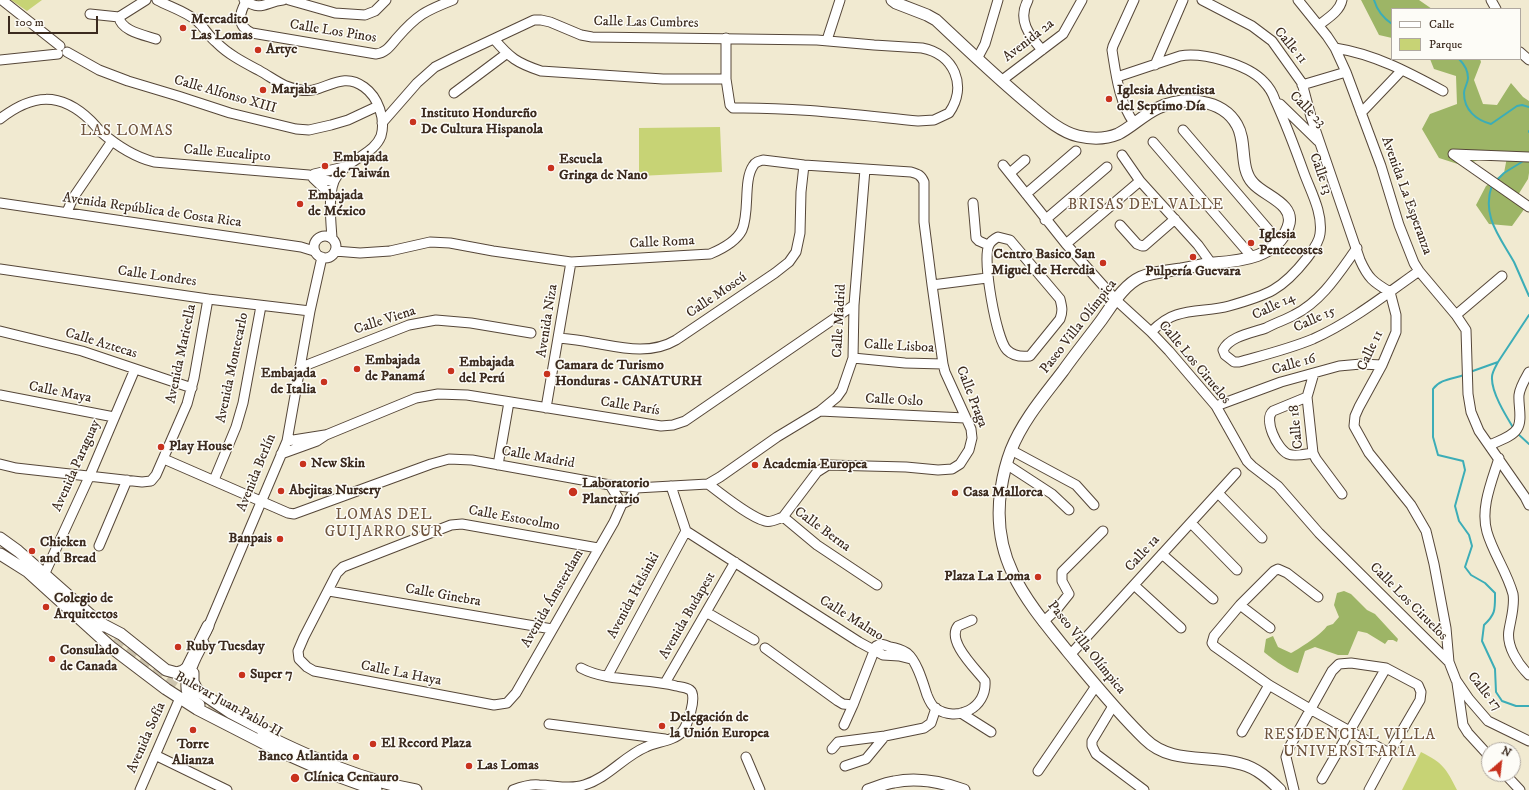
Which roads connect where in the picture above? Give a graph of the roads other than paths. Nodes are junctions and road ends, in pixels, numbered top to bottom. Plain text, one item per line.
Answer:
1 (2, 0) edge
2 (146, 0) edge
3 (157, 0) edge
4 (245, 0) edge
5 (283, 0) edge
6 (289, 0) edge
7 (386, 0) edge
8 (453, 0) edge
9 (840, 0) edge
10 (892, 0) edge
11 (998, 0) edge
12 (1028, 0) edge
13 (1082, 0) edge
14 (1134, 0) edge
15 (1183, 0) edge
16 (1202, 0) edge
17 (1298, 0) edge
18 (1342, 0) edge
19 (90, 14) dead end
20 (119, 16) junction
21 (1319, 25) junction
22 (726, 38) junction
23 (156, 39) dead end
24 (494, 39) junction
25 (827, 40) junction
26 (1335, 48) junction
27 (1042, 50) junction
28 (62, 51) junction
29 (1521, 53) edge
30 (506, 54) junction
31 (977, 59) junction
32 (0, 60) edge
33 (1529, 60) edge
34 (1155, 65) junction
35 (1402, 70) junction
36 (1346, 72) junction
37 (1117, 77) junction
38 (726, 79) junction
39 (1001, 81) junction
40 (1302, 85) junction
41 (1443, 91) dead end
42 (454, 92) dead end
43 (1274, 97) junction
44 (378, 106) junction
45 (1361, 113) junction
46 (0, 119) edge
47 (382, 123) junction
48 (1134, 123) junction
49 (1183, 130) dead end
50 (112, 141) junction
51 (1153, 142) dead end
52 (1319, 142) junction
53 (1076, 151) dead end
54 (1122, 155) dead end
55 (1529, 157) edge
56 (1025, 160) dead end
57 (804, 165) junction
58 (1003, 165) dead end
59 (346, 166) junction
60 (1107, 167) dead end
61 (865, 169) junction
62 (1010, 173) junction
63 (309, 175) junction
64 (1140, 180) junction
65 (333, 182) junction
66 (924, 182) joint
67 (1026, 194) junction
68 (332, 196) junction
69 (0, 203) edge
70 (973, 203) dead end
71 (1529, 207) edge
72 (67, 212) junction
73 (1175, 219) junction
74 (331, 220) junction
75 (1045, 220) junction
76 (1120, 225) dead end
77 (322, 236) junction
78 (332, 238) junction
79 (1280, 242) junction
80 (1066, 244) junction
81 (988, 245) junction
82 (314, 247) junction
83 (1357, 248) junction
84 (335, 251) junction
85 (1252, 257) junction
86 (322, 258) junction
87 (571, 262) junction
88 (1211, 263) junction
89 (0, 269) edge
90 (1420, 272) junction
91 (1502, 276) dead end
92 (987, 278) junction
93 (932, 285) junction
94 (1390, 292) junction
95 (208, 299) junction
96 (1116, 300) junction
97 (854, 305) junction
98 (261, 306) junction
99 (310, 312) junction
100 (1456, 315) junction
101 (0, 331) edge
102 (1151, 332) junction
103 (531, 333) dead end
104 (559, 338) junction
105 (1226, 345) joint
106 (853, 358) junction
107 (943, 364) junction
108 (1382, 365) junction
109 (300, 368) junction
110 (135, 369) junction
111 (1529, 372) edge
112 (1314, 373) junction
113 (192, 388) junction
114 (0, 395) edge
115 (1308, 397) junction
116 (509, 402) junction
117 (1216, 406) junction
118 (546, 408) junction
119 (820, 411) junction
120 (114, 417) junction
121 (965, 418) junction
122 (326, 435) junction
123 (287, 441) junction
124 (1490, 445) junction
125 (1010, 450) junction
126 (1313, 453) junction
127 (281, 454) junction
128 (1499, 458) junction
129 (164, 459) junction
130 (0, 464) edge
131 (1006, 464) junction
132 (498, 465) junction
133 (1236, 473) dead end
134 (90, 475) junction
135 (126, 480) junction
136 (214, 480) junction
137 (708, 484) junction
138 (610, 485) junction
139 (671, 486) junction
140 (636, 488) junction
141 (1218, 493) junction
142 (1342, 494) dead end
143 (1528, 499) edge
144 (262, 502) junction
145 (622, 504) junction
146 (1094, 505) dead end
147 (1069, 510) dead end
148 (783, 518) junction
149 (1190, 523) junction
150 (686, 531) junction
151 (1103, 531) dead end
152 (0, 538) edge
153 (1262, 538) dead end
154 (0, 546) edge
155 (99, 546) dead end
156 (598, 548) junction
157 (0, 554) edge
158 (1162, 554) junction
159 (735, 562) junction
160 (29, 566) junction
161 (1237, 570) dead end
162 (44, 574) junction
163 (877, 585) dead end
164 (1134, 585) junction
165 (329, 591) junction
166 (1318, 597) dead end
167 (1212, 599) dead end
168 (1240, 605) junction
169 (706, 612) junction
170 (972, 620) dead end
171 (98, 622) junction
172 (1043, 622) junction
173 (208, 626) junction
174 (1181, 628) dead end
175 (1270, 628) dead end
176 (552, 629) junction
177 (116, 637) tunnel mouth
178 (754, 640) dead end
179 (203, 643) junction
180 (765, 648) dead end
181 (873, 650) junction
182 (1070, 655) junction
183 (299, 659) joint
184 (1449, 662) junction
185 (581, 668) dead end
186 (1386, 668) junction
187 (608, 675) junction
188 (1529, 675) edge
189 (1456, 680) junction
190 (665, 683) junction
191 (1270, 685) junction
192 (1096, 686) junction
193 (180, 698) junction
194 (503, 704) joint
195 (852, 705) junction
196 (1113, 706) junction
197 (936, 708) junction
198 (1310, 709) junction
199 (960, 713) junction
200 (548, 724) dead end
201 (844, 725) dead end
202 (991, 732) dead end
203 (1242, 732) dead end
204 (1349, 732) junction
205 (263, 734) dead end
206 (885, 736) junction
207 (667, 740) junction
208 (1529, 741) edge
209 (1481, 747) edge
210 (292, 748) junction
211 (832, 749) dead end
212 (1389, 753) junction
213 (155, 755) junction
214 (746, 757) dead end
215 (313, 766) junction
216 (845, 766) dead end
217 (1038, 771) dead end
218 (1322, 780) dead end
219 (1512, 782) edge
220 (387, 785) junction
221 (140, 790) edge
222 (227, 790) edge
223 (376, 790) edge
224 (398, 790) edge
225 (416, 790) edge
226 (513, 790) edge
227 (760, 790) edge
228 (868, 790) edge
229 (887, 790) edge
230 (941, 790) edge
231 (964, 790) edge
232 (1144, 790) edge
233 (1280, 790) edge
234 (1294, 790) edge
235 (1369, 790) edge
236 (1520, 790) edge

1 - 28 street, Calle Alfonso XIII
2 - 20 street
3 - 44 street
4 - 5 street
4 - 8 street, Calle Los Pinos
6 - 7 street
9 - 25 street
10 - 31 main road, Paseo Villa Olímpica
11 - 31 street
12 - 27 street
13 - 27 street, Avenida 2a
14 - 37 street
15 - 34 street
16 - 40 street, Calle 11
17 - 21 street, Avenida La Esperanza
18 - 21 street
19 - 20 street
20 - 23 street
21 - 26 street, Avenida La Esperanza
22 - 24 street, Calle Las Cumbres
22 - 25 street, Calle Las Cumbres
22 - 38 street
24 - 30 street
24 - 47 street, Calle Las Cumbres
25 - 38 street, Calle Las Cumbres
26 - 35 street
26 - 36 street, Avenida La Esperanza
27 - 39 street, Avenida 2a
28 - 32 street
28 - 44 street, Calle Alfonso XIII
29 - 33 street
30 - 38 street
30 - 42 street
31 - 39 main road, Paseo Villa Olímpica
34 - 37 street, Calle 13
34 - 43 street, Calle 13
35 - 41 street
35 - 45 street
36 - 40 street
36 - 45 street, Avenida La Esperanza
37 - 48 street
39 - 48 main road, Paseo Villa Olímpica
40 - 52 street, Calle 11
43 - 52 street, Calle 23
43 - 102 street, Calle 13
44 - 47 street
45 - 90 street, Avenida La Esperanza
46 - 50 street, Calle Eucalipto
47 - 59 street
48 - 79 main road, Paseo Villa Olímpica
49 - 79 street
50 - 63 street, Calle Eucalipto
50 - 72 street
51 - 85 street
52 - 83 street, Calle 11
53 - 67 street
54 - 64 street
55 - 71 street
56 - 62 street
57 - 61 street, Calle Roma
57 - 87 street, Calle Roma
57 - 104 street, Calle Moscú
58 - 62 street, Calle Los Ciruelos
59 - 63 street
59 - 65 street
60 - 75 street
61 - 66 street, Calle Roma
61 - 97 street, Calle Madrid
62 - 67 street, Calle Los Ciruelos
63 - 65 street, Calle Eucalipto
63 - 68 street
64 - 73 street
64 - 80 street
65 - 68 street
66 - 93 street, Calle Praga
67 - 75 street, Calle Los Ciruelos
68 - 74 street
69 - 72 street, Avenida República de Costa Rica
70 - 81 street
72 - 82 street, Avenida República de Costa Rica
73 - 76 street
73 - 88 street
74 - 77 street
74 - 78 street
75 - 80 street, Calle Los Ciruelos
77 - 78 street
77 - 82 street
78 - 84 street
79 - 85 main road, Paseo Villa Olímpica
80 - 96 street, Calle Los Ciruelos
81 - 92 street
81 - 92 street
82 - 86 street
83 - 94 street, Calle 11
83 - 105 street, Calle 14
84 - 86 street
84 - 87 street, Calle Roma
85 - 88 main road, Paseo Villa Olímpica
86 - 99 street, Avenida Berlín
87 - 104 street, Avenida Niza
88 - 96 main road, Paseo Villa Olímpica
89 - 95 street, Calle Londres
90 - 94 street, Calle 15
90 - 100 street, Avenida La Esperanza
91 - 100 street
92 - 93 street
93 - 107 street, Calle Praga
94 - 105 street, Calle 15
94 - 108 street, Calle 11
95 - 98 street, Calle Londres
95 - 113 street, Avenida Maricella
96 - 102 street, Calle Los Ciruelos
96 - 125 main road, Paseo Villa Olímpica
97 - 106 street, Calle Madrid
97 - 118 street, Calle París
98 - 99 street, Calle Londres
98 - 136 street, Avenida Montecarlo
99 - 109 street, Avenida Berlín
100 - 124 street, Avenida La Esperanza
101 - 110 street, Calle Aztecas
102 - 117 street, Calle Los Ciruelos
103 - 109 street, Calle Viena
104 - 118 street, Avenida Niza
106 - 107 street, Calle Lisboa
106 - 119 street, Calle Madrid
107 - 121 street, Calle Praga
108 - 112 street, Calle 16
108 - 184 street, Calle 11
109 - 123 street, Avenida Berlín
110 - 113 street, Calle Aztecas
110 - 120 street, Avenida Paraguay
111 - 124 street
112 - 115 street, Calle 18
112 - 117 street, Calle 16
113 - 129 street, Avenida Maricella
114 - 120 street, Calle Maya
115 - 126 street, Calle 18
115 - 126 street
116 - 118 street, Calle París
116 - 122 street, Calle París
116 - 132 street
117 - 184 street, Calle Los Ciruelos
119 - 121 street, Calle Oslo
119 - 137 street, Calle Madrid
120 - 134 street, Avenida Paraguay
121 - 148 street, Calle Praga
122 - 123 street, Calle París
122 - 127 street, Calle París
123 - 127 street, Avenida Berlín
124 - 128 street, Avenida La Esperanza
125 - 131 main road, Paseo Villa Olímpica
125 - 146 street
126 - 142 street, Calle 18
127 - 144 street, Avenida Berlín
128 - 143 street, Avenida La Esperanza
128 - 188 street
129 - 135 street, Avenida Maricella
129 - 136 street, Calle Madrid
130 - 134 street
131 - 147 street
131 - 172 main road, Paseo Villa Olímpica
132 - 138 street, Calle Madrid
132 - 144 street, Calle Madrid
133 - 141 street, Calle 1a
134 - 135 street
134 - 162 street, Avenida Paraguay
135 - 155 street
136 - 144 street, Calle Madrid
137 - 139 street, Calle Madrid
137 - 148 street, Calle Berna
138 - 140 street, Calle Madrid
138 - 145 street
139 - 140 street, Calle Madrid
139 - 150 street
140 - 145 street, Avenida Ámsterdam
141 - 149 street, Calle 1a
141 - 153 street
144 - 173 street, Avenida Berlín
145 - 156 street, Avenida Ámsterdam
148 - 163 street, Calle Berna
149 - 158 street, Calle 1a
149 - 161 street
150 - 159 street, Calle Malmo
150 - 187 street, Avenida Helsinki
151 - 172 street
152 - 160 main road, Bulevar Juan Pablo II
154 - 160 main road, Bulevar Juan Pablo II
156 - 165 street, Calle Estocolmo
156 - 176 street, Avenida Ámsterdam
157 - 160 main road, Bulevar Juan Pablo II
158 - 164 street, Calle 1a
158 - 167 street
159 - 169 street, Avenida Budapest
159 - 181 street, Calle Malmo
160 - 162 main road, Bulevar Juan Pablo II
160 - 193 main road, Bulevar Juan Pablo II
162 - 171 main road, Bulevar Juan Pablo II
164 - 174 street
164 - 182 street, Calle 1a
165 - 176 street, Calle Ginebra
165 - 183 street, Calle Estocolmo
166 - 168 street
168 - 175 street
168 - 191 street
169 - 178 street
169 - 190 street, Avenida Budapest
170 - 199 street
171 - 173 main road
171 - 177 main road, Bulevar Juan Pablo II
172 - 182 main road, Paseo Villa Olímpica
173 - 179 street, Avenida Berlín
176 - 194 street, Avenida Ámsterdam
179 - 210 main road
179 - 215 main road
180 - 195 street
181 - 195 street
181 - 197 street
182 - 192 main road, Paseo Villa Olímpica
183 - 194 street, Calle La Haya
184 - 189 street, Calle 17
185 - 187 street
186 - 198 street
186 - 204 street
186 - 212 street
187 - 190 street
189 - 208 street, Calle 17
189 - 209 street
190 - 207 street
191 - 198 street
191 - 203 street
192 - 196 main road, Paseo Villa Olímpica
192 - 217 street
193 - 213 street, Avenida Sofía
193 - 215 main road, Bulevar Juan Pablo II
195 - 201 street
196 - 232 street
196 - 233 main road, Paseo Villa Olímpica
197 - 199 street
197 - 206 street
198 - 204 street
198 - 234 street
199 - 202 street
200 - 207 street
204 - 212 street
204 - 218 street
205 - 210 main road, Bulevar Juan Pablo II
206 - 211 street
206 - 216 street
207 - 226 street
210 - 220 main road, Bulevar Juan Pablo II
212 - 235 street
213 - 221 street, Avenida Sofía
213 - 222 street
214 - 227 street
215 - 223 main road, Bulevar Juan Pablo II
219 - 236 street
220 - 224 main road, Bulevar Juan Pablo II
220 - 225 main road, Bulevar Juan Pablo II
228 - 231 main road
229 - 230 main road

